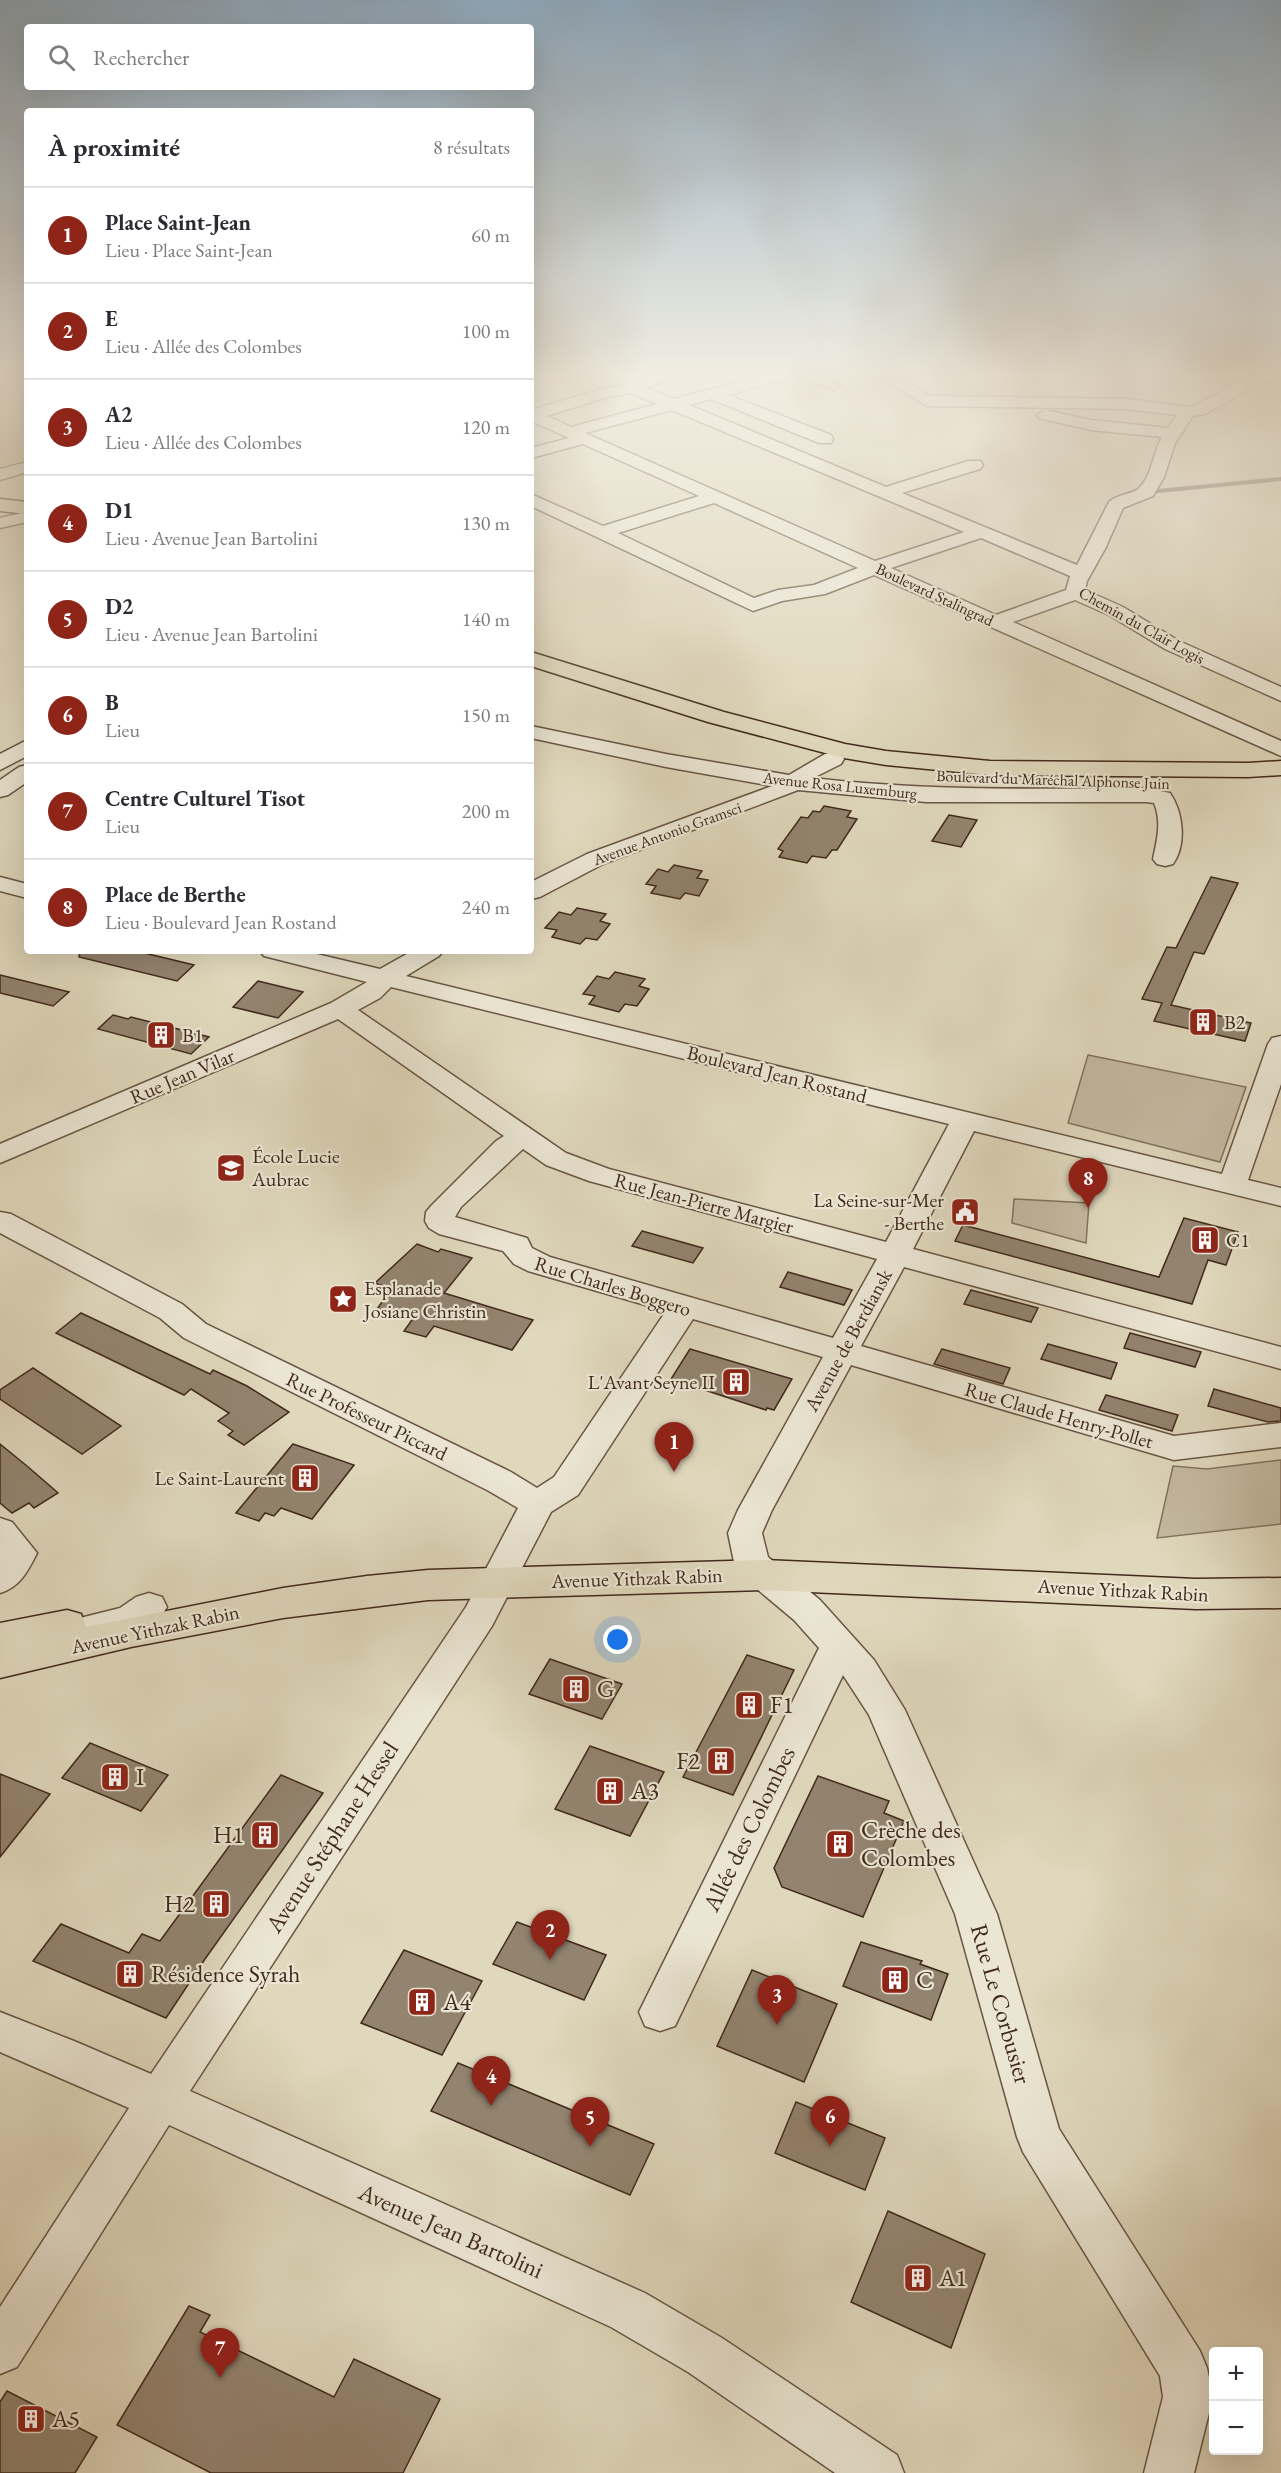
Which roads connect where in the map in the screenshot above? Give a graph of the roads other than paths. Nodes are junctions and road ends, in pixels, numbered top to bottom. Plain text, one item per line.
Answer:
1 (703, 491) edge
2 (1148, 491) edge
3 (887, 492) edge
4 (716, 497) junction
5 (0, 498) edge
6 (534, 500) edge
7 (24, 502) edge
8 (24, 509) edge
9 (7, 516) edge
10 (603, 532) junction
11 (981, 532) junction
12 (876, 567) junction
13 (1078, 583) junction
14 (995, 621) junction
15 (534, 660) edge
16 (534, 671) edge
17 (1281, 695) edge
18 (534, 733) edge
19 (24, 749) edge
20 (1273, 760) edge
21 (0, 763) edge
22 (801, 770) junction
23 (24, 774) edge
24 (0, 790) edge
25 (1165, 859) dead end
26 (0, 884) edge
27 (24, 890) edge
28 (534, 890) edge
29 (287, 954) edge
30 (425, 954) edge
31 (388, 976) junction
32 (352, 1002) junction
33 (1281, 1044) edge
34 (965, 1120) junction
35 (523, 1137) junction
36 (0, 1154) edge
37 (1232, 1185) junction
38 (1281, 1197) edge
39 (0, 1221) edge
40 (0, 1240) edge
41 (895, 1255) junction
42 (684, 1308) junction
43 (195, 1331) junction
44 (841, 1353) junction
45 (1281, 1358) edge
46 (1281, 1435) edge
47 (538, 1504) junction
48 (758, 1568) junction
49 (501, 1573) junction
50 (1281, 1576) edge
51 (1281, 1593) edge
52 (837, 1646) junction
53 (4, 1652) edge
54 (660, 2012) dead end
55 (0, 2032) edge
56 (160, 2100) junction
57 (0, 2350) edge
58 (879, 2473) edge
59 (1169, 2473) edge

1 - 4 street, Boulevard Stalingrad
2 - 13 street, Chemin du Clair Logis
3 - 11 street
4 - 10 street
4 - 12 street, Boulevard Stalingrad
5 - 7 main road
6 - 10 street
8 - 9 main road
10 - 12 street
11 - 12 street
11 - 13 street
12 - 14 street, Boulevard Stalingrad
13 - 14 street
13 - 17 street, Chemin du Clair Logis
14 - 20 street, Boulevard Stalingrad
15 - 20 main road, Boulevard du Maréchal Alphonse Juin
16 - 22 main road, Boulevard du Maréchal Alphonse Juin
18 - 22 street, Avenue Rosa Luxemburg
19 - 21 street
20 - 22 main road, Boulevard du Maréchal Alphonse Juin
22 - 25 street, Avenue Rosa Luxemburg
22 - 28 street, Avenue Antonio Gramsci
23 - 24 street
26 - 27 street
29 - 31 street, Boulevard Jean Rostand
30 - 31 street
31 - 32 street, Rue Jean Vilar
31 - 34 street, Boulevard Jean Rostand
32 - 35 street, Rue Jean-Pierre Margier
32 - 36 street, Rue Jean Vilar
33 - 37 street
34 - 37 street, Boulevard Jean Rostand
34 - 41 street, Avenue de Berdiansk
35 - 41 street, Rue Jean-Pierre Margier
35 - 42 street, Rue Charles Boggero
37 - 38 street, Boulevard Jean Rostand
39 - 43 street, Rue Professeur Piccard
40 - 43 street, Rue Professeur Piccard
41 - 44 street, Avenue de Berdiansk
41 - 45 street, Rue Jean-Pierre Margier
42 - 44 street, Rue Charles Boggero
42 - 47 street
43 - 47 street, Rue Professeur Piccard
44 - 46 street, Rue Claude Henry-Pollet
44 - 48 street, Avenue de Berdiansk
47 - 49 street, Avenue Stéphane Hessel
48 - 49 main road, Avenue Yithzak Rabin
48 - 50 main road, Avenue Yithzak Rabin
48 - 51 main road, Avenue Yithzak Rabin
48 - 52 street, Rue Le Corbusier
49 - 53 main road, Avenue Yithzak Rabin
49 - 53 main road, Avenue Yithzak Rabin
49 - 56 street, Avenue Stéphane Hessel
52 - 54 street, Allée des Colombes
52 - 59 street, Rue Le Corbusier
55 - 56 street, Avenue Jean Bartolini
56 - 57 street, Avenue Stéphane Hessel
56 - 58 street, Avenue Jean Bartolini

